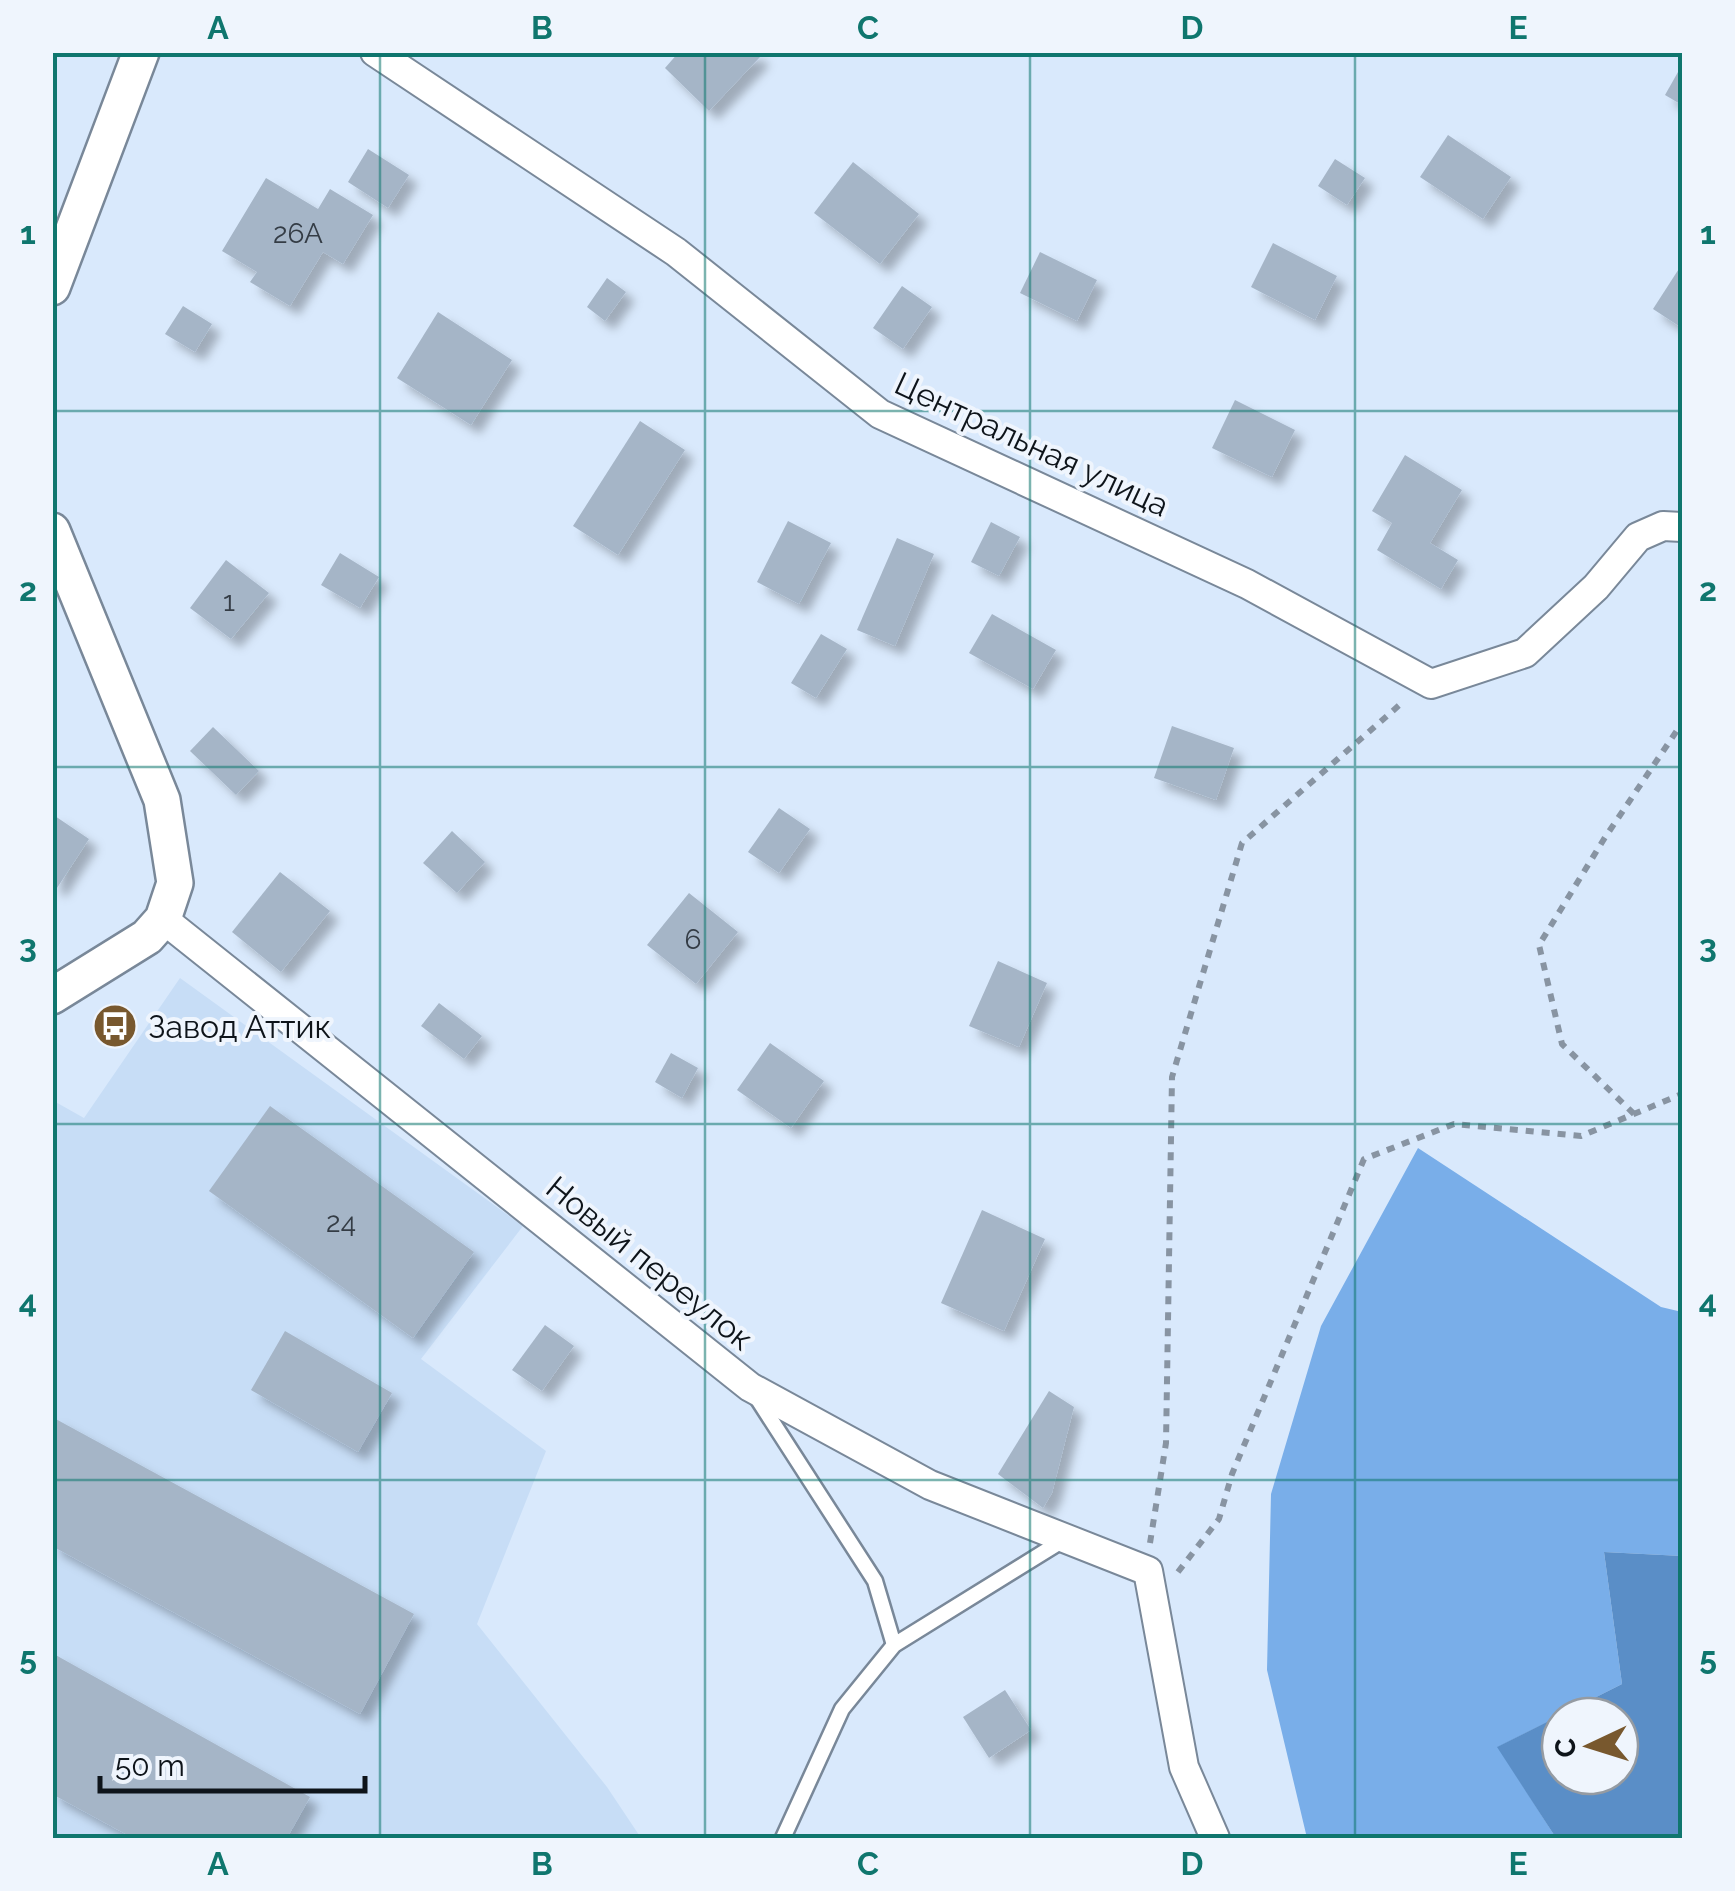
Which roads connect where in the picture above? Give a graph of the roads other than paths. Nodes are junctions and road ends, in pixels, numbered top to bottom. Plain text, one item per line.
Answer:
1 (140, 52) edge
2 (375, 52) edge
3 (52, 287) edge
4 (1682, 527) edge
5 (52, 530) edge
6 (163, 919) junction
7 (52, 996) edge
8 (750, 1387) junction
9 (1065, 1539) junction
10 (894, 1644) junction
11 (783, 1838) edge
12 (1215, 1838) edge

1 - 3 street
2 - 4 street, Центральная улица
5 - 6 street
6 - 7 street
6 - 8 street, Новый переулок
8 - 9 street, Новый переулок
8 - 10 lane
9 - 10 lane
9 - 12 street, Новый переулок
10 - 11 lane

